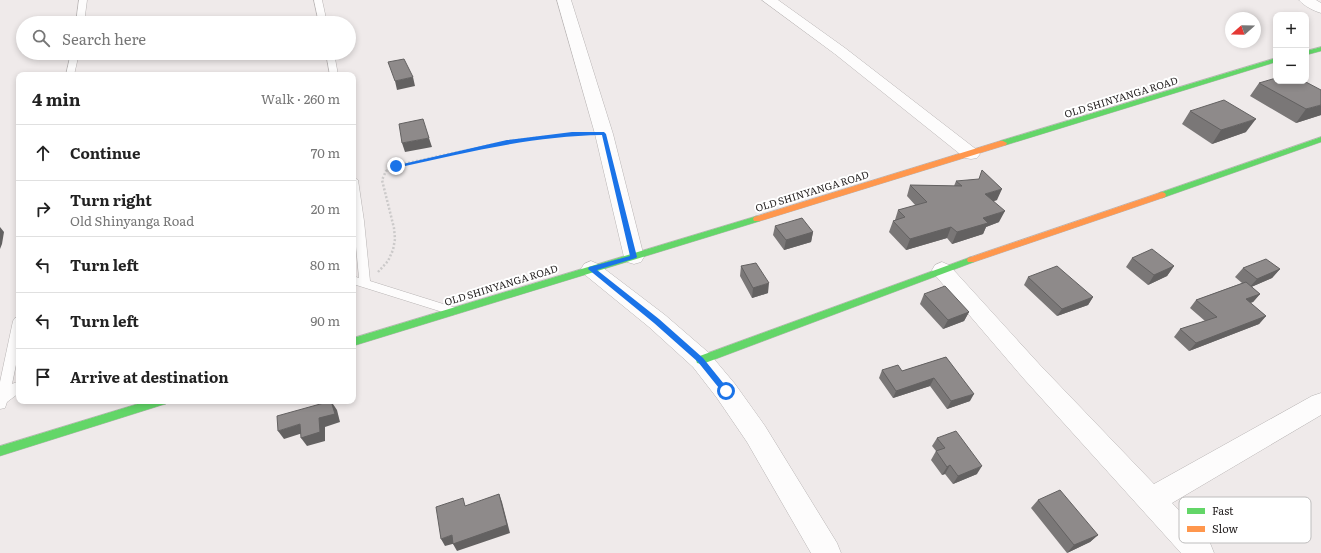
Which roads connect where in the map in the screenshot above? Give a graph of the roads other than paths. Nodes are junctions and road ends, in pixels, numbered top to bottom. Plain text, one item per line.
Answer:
1 (83, 0) edge
2 (318, 0) edge
3 (564, 0) edge
4 (769, 0) edge
5 (1306, 0) edge
6 (1321, 9) edge
7 (81, 16) edge
8 (322, 16) edge
9 (1321, 49) edge
10 (1309, 52) edge
11 (73, 60) edge
12 (331, 60) edge
13 (1273, 63) edge
14 (71, 72) edge
15 (333, 72) edge
16 (1321, 139) edge
17 (971, 154) junction
18 (356, 198) edge
19 (634, 257) junction
20 (591, 269) junction
21 (942, 270) junction
22 (356, 281) edge
23 (365, 284) junction
24 (452, 311) junction
25 (16, 334) edge
26 (356, 341) edge
27 (701, 360) junction
28 (16, 388) edge
29 (1, 401) edge
30 (1321, 403) edge
31 (152, 404) edge
32 (0, 451) edge
33 (1151, 500) junction
34 (1179, 530) edge
35 (1191, 543) edge
36 (827, 553) edge
37 (1200, 553) edge

1 - 7 lane
2 - 8 lane
3 - 19 street
4 - 17 street
5 - 6 street
9 - 10 main road
11 - 14 lane
12 - 15 lane
13 - 17 main road, OLD SHINYANGA ROAD
16 - 21 main road
17 - 19 main road, OLD SHINYANGA ROAD
18 - 23 lane
19 - 20 main road, OLD SHINYANGA ROAD
20 - 24 main road, OLD SHINYANGA ROAD
20 - 27 street
21 - 27 main road
21 - 33 street
22 - 23 lane
23 - 24 lane
24 - 26 main road, OLD SHINYANGA ROAD
25 - 29 lane
27 - 36 street
28 - 29 lane
30 - 33 street
31 - 32 main road
33 - 34 street
35 - 37 street

